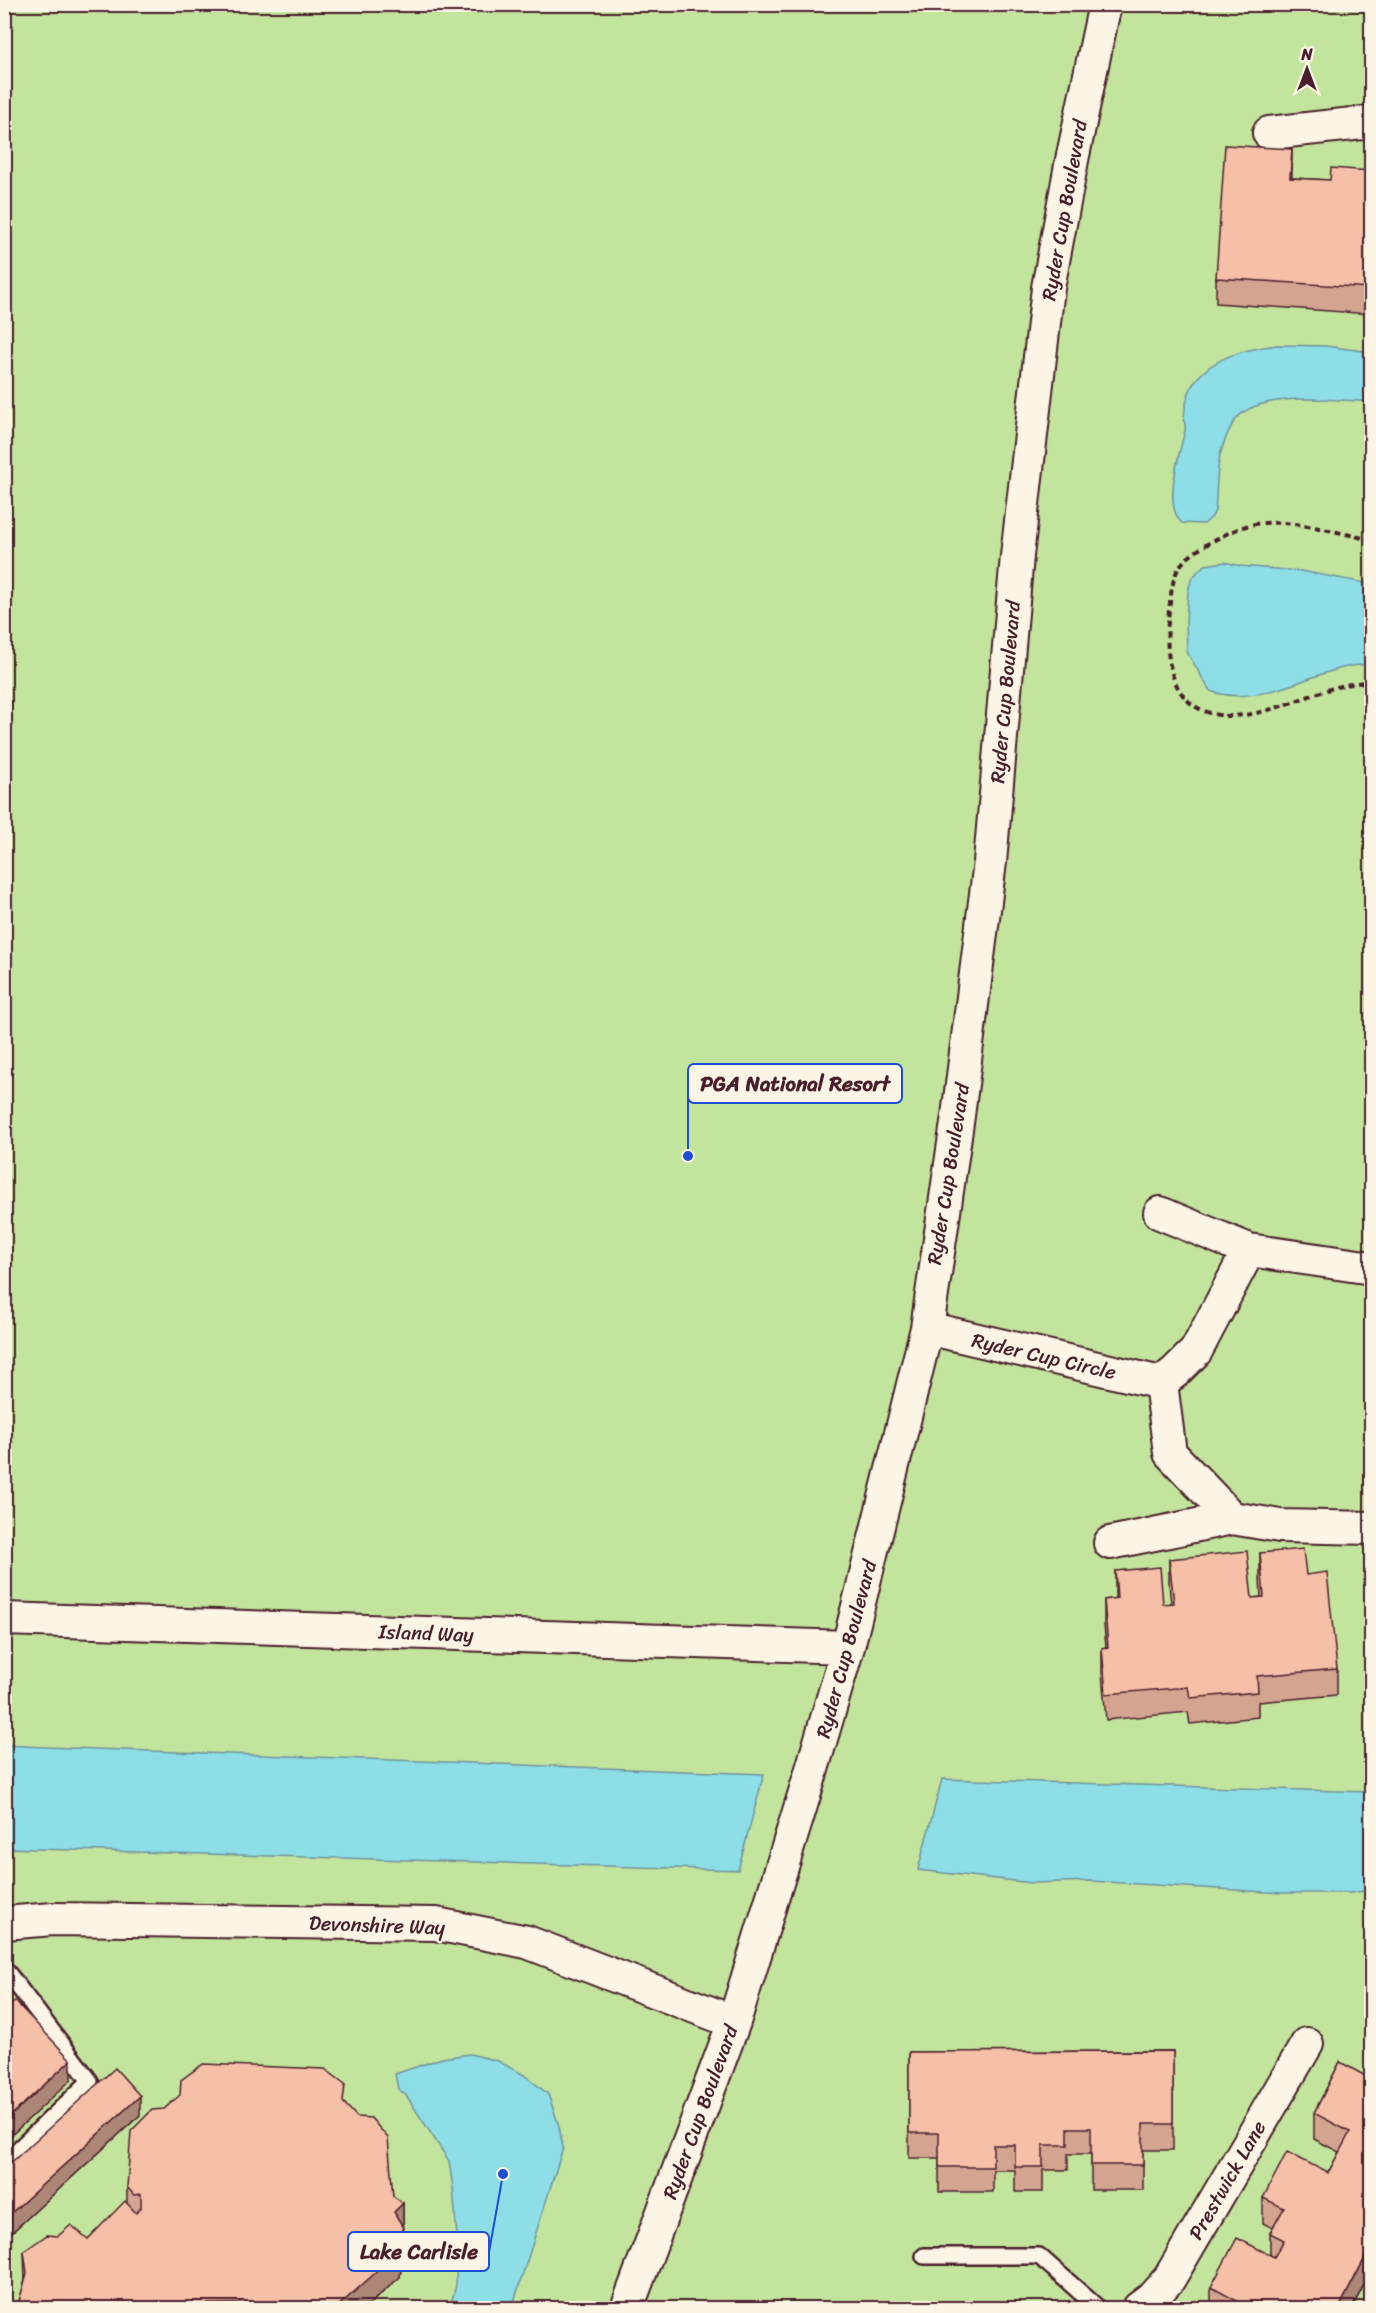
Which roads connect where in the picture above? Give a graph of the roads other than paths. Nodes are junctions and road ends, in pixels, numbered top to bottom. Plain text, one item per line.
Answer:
1 (1105, 4) edge
2 (1371, 122) edge
3 (1269, 133) dead end
4 (1160, 1213) dead end
5 (1249, 1250) junction
6 (1371, 1268) edge
7 (927, 1328) junction
8 (1161, 1383) junction
9 (1232, 1518) junction
10 (1371, 1528) edge
11 (1110, 1544) dead end
12 (4, 1619) edge
13 (848, 1647) junction
14 (4, 1923) edge
15 (4, 1968) edge
16 (734, 2022) junction
17 (1307, 2044) dead end
18 (4, 2163) edge
19 (924, 2256) dead end
20 (627, 2308) edge
21 (1098, 2308) edge
22 (1138, 2308) edge

1 - 7 street, Ryder Cup Boulevard
2 - 3 street
4 - 5 street
5 - 6 street
5 - 8 street
7 - 8 street, Ryder Cup Circle
7 - 13 street, Ryder Cup Boulevard
8 - 9 street
9 - 10 street
9 - 11 street
12 - 13 street, Island Way
13 - 16 street, Ryder Cup Boulevard
14 - 16 street, Devonshire Way
15 - 18 lane
16 - 20 street, Ryder Cup Boulevard
17 - 22 street, Prestwick Lane
19 - 21 lane

